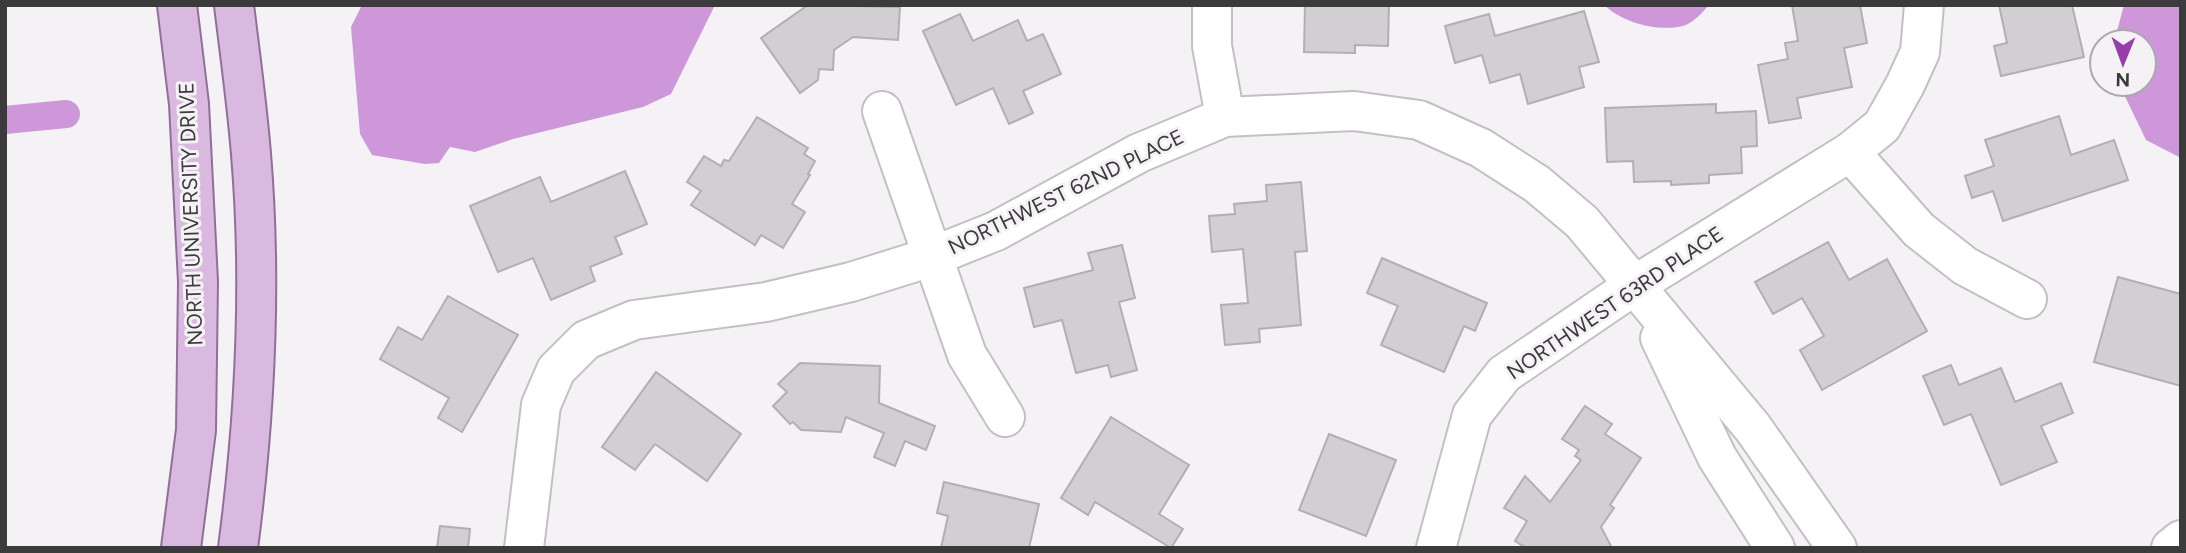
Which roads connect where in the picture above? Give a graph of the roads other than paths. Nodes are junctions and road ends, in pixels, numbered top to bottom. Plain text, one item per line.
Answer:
1 (177, 5) edge
2 (234, 5) edge
3 (1212, 5) edge
4 (1924, 5) edge
5 (881, 110) dead end
6 (1225, 117) junction
7 (1850, 152) junction
8 (931, 257) junction
9 (1635, 285) junction
10 (2027, 299) dead end
11 (1005, 417) dead end
12 (2181, 540) edge
13 (181, 548) edge
14 (238, 548) edge
15 (524, 548) edge
16 (1436, 548) edge
17 (1775, 548) edge
18 (1837, 548) edge
19 (2171, 548) edge

1 - 13 main road, NORTH UNIVERSITY DRIVE
2 - 14 main road
3 - 6 street
4 - 7 street, NORTHWEST 63RD PLACE
5 - 8 street
6 - 8 street, NORTHWEST 62ND PLACE
6 - 9 street, NORTHWEST 62ND PLACE
7 - 9 street, NORTHWEST 63RD PLACE
7 - 10 street
8 - 11 street
8 - 15 street, NORTHWEST 62ND PLACE
9 - 16 street, NORTHWEST 63RD PLACE
9 - 17 street, NORTHWEST 62ND PLACE
9 - 18 street, NORTHWEST 62ND PLACE
12 - 19 street

